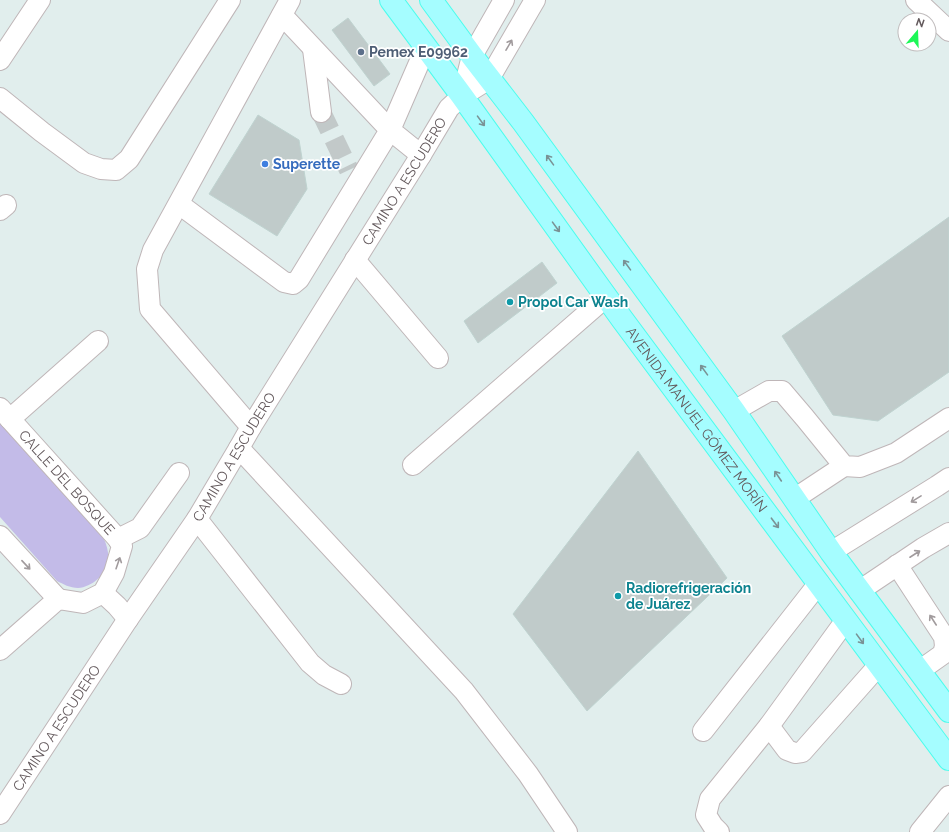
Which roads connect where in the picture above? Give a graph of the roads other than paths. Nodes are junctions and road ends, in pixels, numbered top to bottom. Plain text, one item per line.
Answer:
1 (40, 0) edge
2 (230, 0) edge
3 (391, 0) edge
4 (431, 0) edge
5 (504, 0) edge
6 (535, 0) edge
7 (916, 0) edge
8 (286, 7) edge
9 (949, 31) edge
10 (426, 47) junction
11 (313, 49) junction
12 (472, 56) junction
13 (0, 60) edge
14 (489, 79) junction
15 (462, 96) junction
16 (0, 98) edge
17 (321, 112) tunnel mouth
18 (390, 130) junction
19 (421, 155) junction
20 (349, 170) tunnel mouth
21 (348, 199) junction
22 (179, 204) junction
23 (355, 260) junction
24 (606, 297) junction
25 (98, 341) dead end
26 (438, 358) dead end
27 (734, 411) junction
28 (5, 413) edge
29 (949, 418) edge
30 (251, 426) junction
31 (239, 448) junction
32 (413, 465) dead end
33 (844, 466) junction
34 (179, 473) dead end
35 (949, 478) edge
36 (794, 499) junction
37 (197, 519) junction
38 (949, 533) edge
39 (0, 536) edge
40 (118, 539) junction
41 (831, 552) junction
42 (897, 565) junction
43 (819, 583) junction
44 (859, 591) junction
45 (103, 593) junction
46 (58, 599) junction
47 (128, 619) junction
48 (846, 620) junction
49 (0, 650) edge
50 (879, 664) junction
51 (919, 671) junction
52 (342, 684) dead end
53 (949, 712) edge
54 (769, 726) junction
55 (703, 731) dead end
56 (949, 759) edge
57 (949, 796) edge
58 (0, 814) edge
59 (567, 832) edge
60 (719, 832) edge
61 (920, 832) edge

1 - 13 street
2 - 16 street
3 - 10 main road, AVENIDA MANUEL GÓMEZ MORÍN
4 - 12 main road
5 - 12 street
14 -> 6 street, CAMINO A ESCUDERO
7 - 9 street
8 - 11 street
8 - 22 street
10 - 15 main road, AVENIDA MANUEL GÓMEZ MORÍN
10 - 18 street
11 - 17 street
11 - 18 street
12 - 14 main road
12 - 15 street
14 - 15 street, CAMINO A ESCUDERO
27 -> 14 main road
15 - 19 street, CAMINO A ESCUDERO
15 -> 24 main road, AVENIDA MANUEL GÓMEZ MORÍN
18 - 19 street
18 - 21 street
19 - 23 street, CAMINO A ESCUDERO
20 - 21 street
21 - 22 street
22 - 30 street
23 - 26 street
23 - 30 street, CAMINO A ESCUDERO
24 - 32 street
24 -> 43 main road, AVENIDA MANUEL GÓMEZ MORÍN
25 - 28 street
27 - 33 street
36 -> 27 main road
28 - 40 street, CALLE DEL BOSQUE
29 - 33 street
30 - 31 street, CAMINO A ESCUDERO
31 - 37 street, CAMINO A ESCUDERO
31 - 59 street
33 - 36 street
34 - 40 street
35 -> 41 street
36 - 41 main road
37 - 47 street, CAMINO A ESCUDERO
37 - 52 street
42 -> 38 street
39 -> 46 street
45 -> 40 street
41 - 44 main road
42 - 44 street
51 -> 42 street
43 - 48 main road, AVENIDA MANUEL GÓMEZ MORÍN
43 - 55 street
44 - 51 main road
45 - 46 street
45 - 47 street
46 - 49 street
47 - 58 street, CAMINO A ESCUDERO
48 -> 50 main road, AVENIDA MANUEL GÓMEZ MORÍN
48 - 54 street
50 - 54 street
50 - 56 main road, AVENIDA MANUEL GÓMEZ MORÍN
51 - 53 main road
54 - 60 street
57 - 61 street

